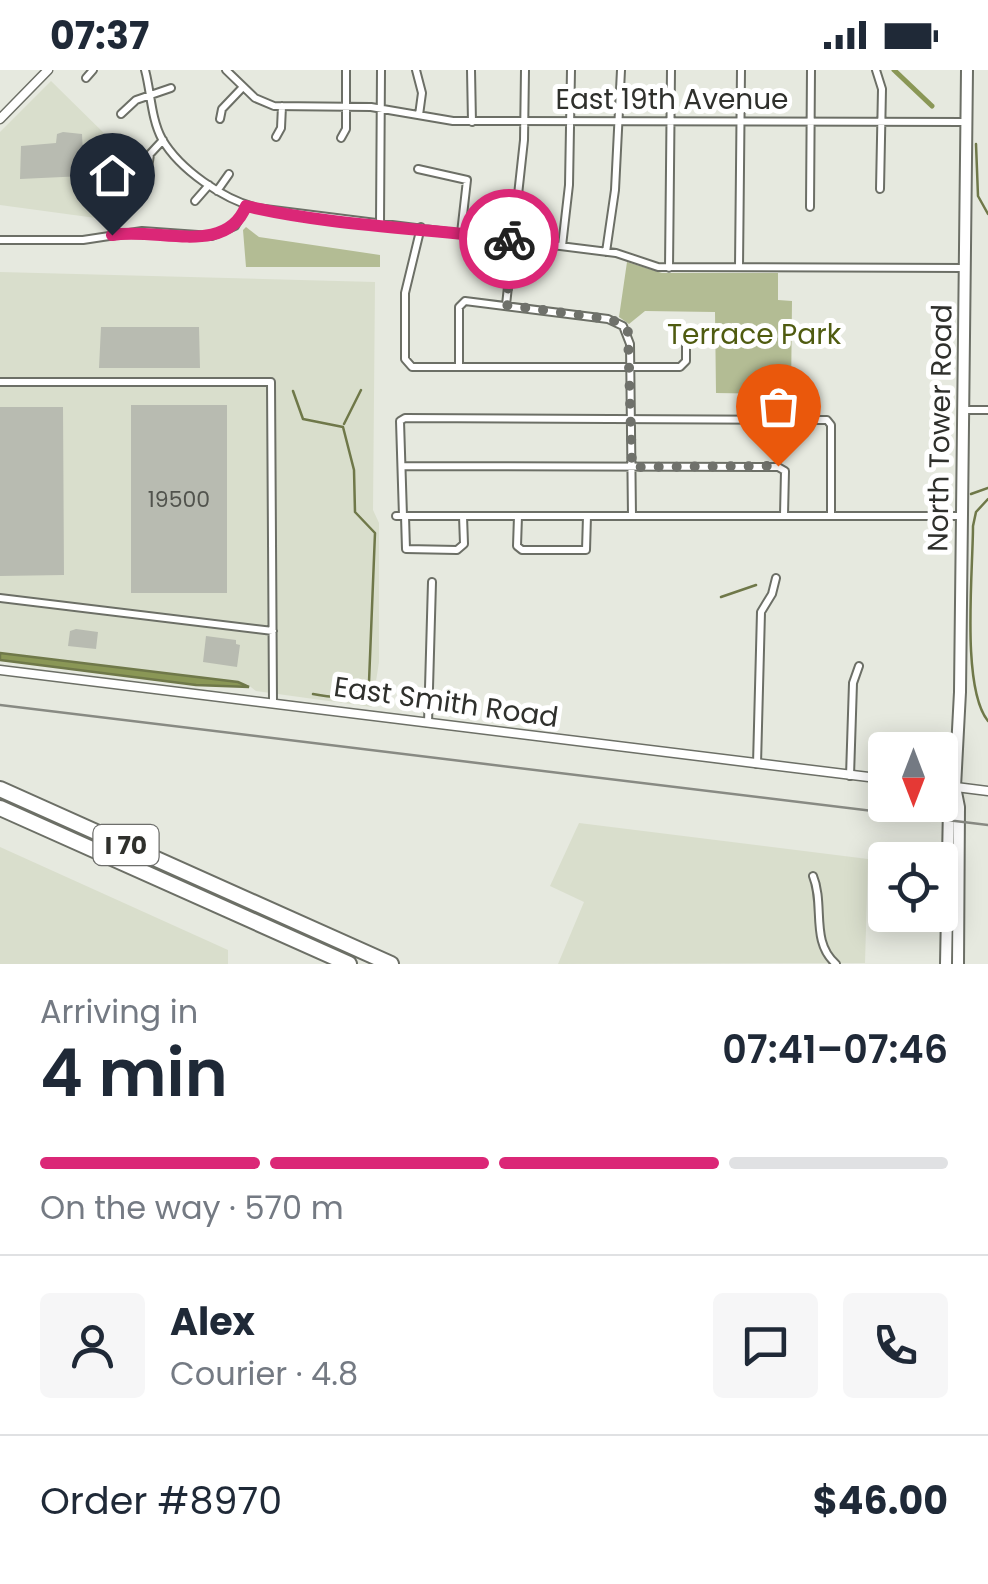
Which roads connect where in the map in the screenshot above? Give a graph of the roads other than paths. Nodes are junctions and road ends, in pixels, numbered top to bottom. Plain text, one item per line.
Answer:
1 (48, 70) edge
2 (93, 70) edge
3 (145, 70) edge
4 (226, 70) edge
5 (346, 70) edge
6 (381, 70) edge
7 (416, 70) edge
8 (471, 70) edge
9 (525, 70) edge
10 (570, 70) edge
11 (621, 70) edge
12 (670, 70) edge
13 (741, 70) edge
14 (810, 70) edge
15 (876, 70) edge
16 (967, 70) edge
17 (86, 78) dead end
18 (170, 88) dead end
19 (243, 88) junction
20 (150, 95) junction
21 (282, 106) junction
22 (346, 107) junction
23 (381, 108) junction
24 (121, 114) dead end
25 (419, 115) junction
26 (220, 118) dead end
27 (0, 120) edge
28 (811, 121) junction
29 (882, 121) junction
30 (472, 122) junction
31 (571, 122) junction
32 (617, 122) junction
33 (669, 122) junction
34 (740, 122) junction
35 (966, 122) junction
36 (526, 123) junction
37 (276, 138) dead end
38 (341, 138) dead end
39 (163, 140) junction
40 (418, 170) dead end
41 (228, 174) dead end
42 (208, 184) junction
43 (217, 190) junction
44 (880, 190) dead end
45 (146, 191) dead end
46 (195, 201) dead end
47 (246, 206) junction
48 (810, 207) dead end
49 (380, 224) junction
50 (420, 227) junction
51 (461, 232) junction
52 (0, 240) edge
53 (514, 240) junction
54 (562, 246) junction
55 (606, 252) junction
56 (739, 267) junction
57 (669, 268) junction
58 (964, 268) junction
59 (506, 305) junction
60 (686, 339) dead end
61 (459, 367) junction
62 (630, 368) junction
63 (0, 382) edge
64 (964, 410) junction
65 (988, 410) edge
66 (632, 419) junction
67 (402, 466) junction
68 (632, 467) junction
69 (784, 515) junction
70 (831, 515) junction
71 (402, 516) junction
72 (463, 516) junction
73 (518, 516) junction
74 (586, 516) junction
75 (632, 516) junction
76 (962, 516) junction
77 (776, 578) dead end
78 (432, 582) dead end
79 (0, 598) edge
80 (273, 632) junction
81 (859, 666) dead end
82 (0, 670) edge
83 (272, 701) junction
84 (428, 723) junction
85 (958, 746) edge
86 (757, 764) junction
87 (850, 776) junction
88 (868, 778) edge
89 (958, 787) edge
90 (0, 789) edge
91 (988, 791) edge
92 (958, 801) edge
93 (0, 808) edge
94 (948, 822) edge
95 (813, 876) dead end
96 (349, 964) edge
97 (391, 964) edge
98 (836, 964) edge
99 (946, 964) edge
100 (958, 964) edge

1 - 27 street
2 - 17 street
3 - 20 street
4 - 19 street
5 - 22 street
6 - 23 street
7 - 25 street
8 - 30 street
9 - 36 street
10 - 31 street
11 - 32 street
12 - 33 street
13 - 34 street
14 - 28 street
15 - 29 street
16 - 35 main road, North Tower Road
18 - 20 street
19 - 21 street
19 - 26 street
20 - 24 street
20 - 39 street
21 - 22 street, East 19th Avenue
21 - 37 street
22 - 23 street, East 19th Avenue
22 - 38 street
23 - 25 street, East 19th Avenue
23 - 49 street
25 - 30 street, East 19th Avenue
28 - 29 street, East 19th Avenue
28 - 34 street, East 19th Avenue
28 - 48 street
29 - 35 street, East 19th Avenue
29 - 44 street
30 - 36 street, East 19th Avenue
31 - 32 street, East 19th Avenue
31 - 36 street, East 19th Avenue
31 - 54 street
32 - 33 street, East 19th Avenue
32 - 55 street
33 - 34 street, East 19th Avenue
33 - 57 street
34 - 56 street
35 - 58 main road, North Tower Road
36 - 53 street
39 - 42 street
39 - 45 street
40 - 51 street
41 - 43 street
42 - 43 street
42 - 46 street
43 - 47 street
47 - 49 street
47 - 52 street
49 - 50 street
50 - 51 street
50 - 61 street
51 - 53 street
53 - 54 street
53 - 59 street
54 - 55 street
55 - 57 street
56 - 57 street
56 - 58 street
58 - 64 main road, North Tower Road
59 - 61 street
59 - 62 street
60 - 62 street
61 - 62 street
62 - 66 street
63 - 80 street
64 - 65 street
64 - 76 main road, North Tower Road
66 - 67 street
66 - 68 street
66 - 70 street
67 - 68 street
67 - 71 street
68 - 69 street
68 - 75 street
69 - 70 street
69 - 75 street
70 - 76 street
71 - 72 street
71 - 72 street
72 - 73 street
73 - 74 street
73 - 74 street
74 - 75 street
76 - 85 main road, North Tower Road
77 - 86 street
78 - 84 street
79 - 80 street
80 - 83 street
81 - 87 street
82 - 83 street, East Smith Road
83 - 84 street, East Smith Road
84 - 86 street, East Smith Road
86 - 87 street, East Smith Road
87 - 88 street, East Smith Road
89 - 91 street
90 - 97 highway, I 70
92 - 100 main road, North Tower Road
93 - 96 highway, I 70
94 - 99 main road, North Tower Road
95 - 98 street

